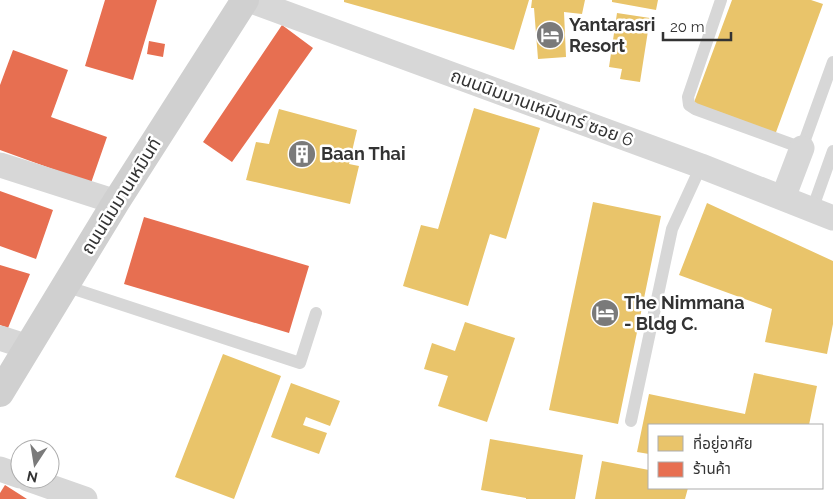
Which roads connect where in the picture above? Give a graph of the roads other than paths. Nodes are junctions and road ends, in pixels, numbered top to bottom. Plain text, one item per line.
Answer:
1 (245, 0) edge
2 (249, 0) edge
3 (721, 0) edge
4 (833, 62) edge
5 (802, 148) junction
6 (833, 151) edge
7 (0, 165) edge
8 (701, 166) junction
9 (783, 198) junction
10 (116, 202) junction
11 (822, 214) edge
12 (65, 286) junction
13 (316, 313) dead end
14 (0, 338) edge
15 (28, 347) junction
16 (0, 394) edge
17 (631, 421) dead end
18 (56, 489) edge
19 (82, 498) edge

1 - 10 main road, ถนนนิมมานเหมินท์
2 - 8 street, ถนนนิมมานเหมินทร์ ซอย 6
3 - 5 lane
4 - 5 lane
5 - 9 street
6 - 11 lane
7 - 10 street
8 - 9 street, ถนนนิมมานเหมินทร์ ซอย 6
8 - 17 lane
9 - 11 street, ถนนนิมมานเหมินทร์ ซอย 6
10 - 12 main road, ถนนนิมมานเหมินท์
12 - 13 lane
12 - 15 main road, ถนนนิมมานเหมินท์
14 - 15 street
15 - 16 main road, ถนนนิมมานเหมินท์
18 - 19 street

